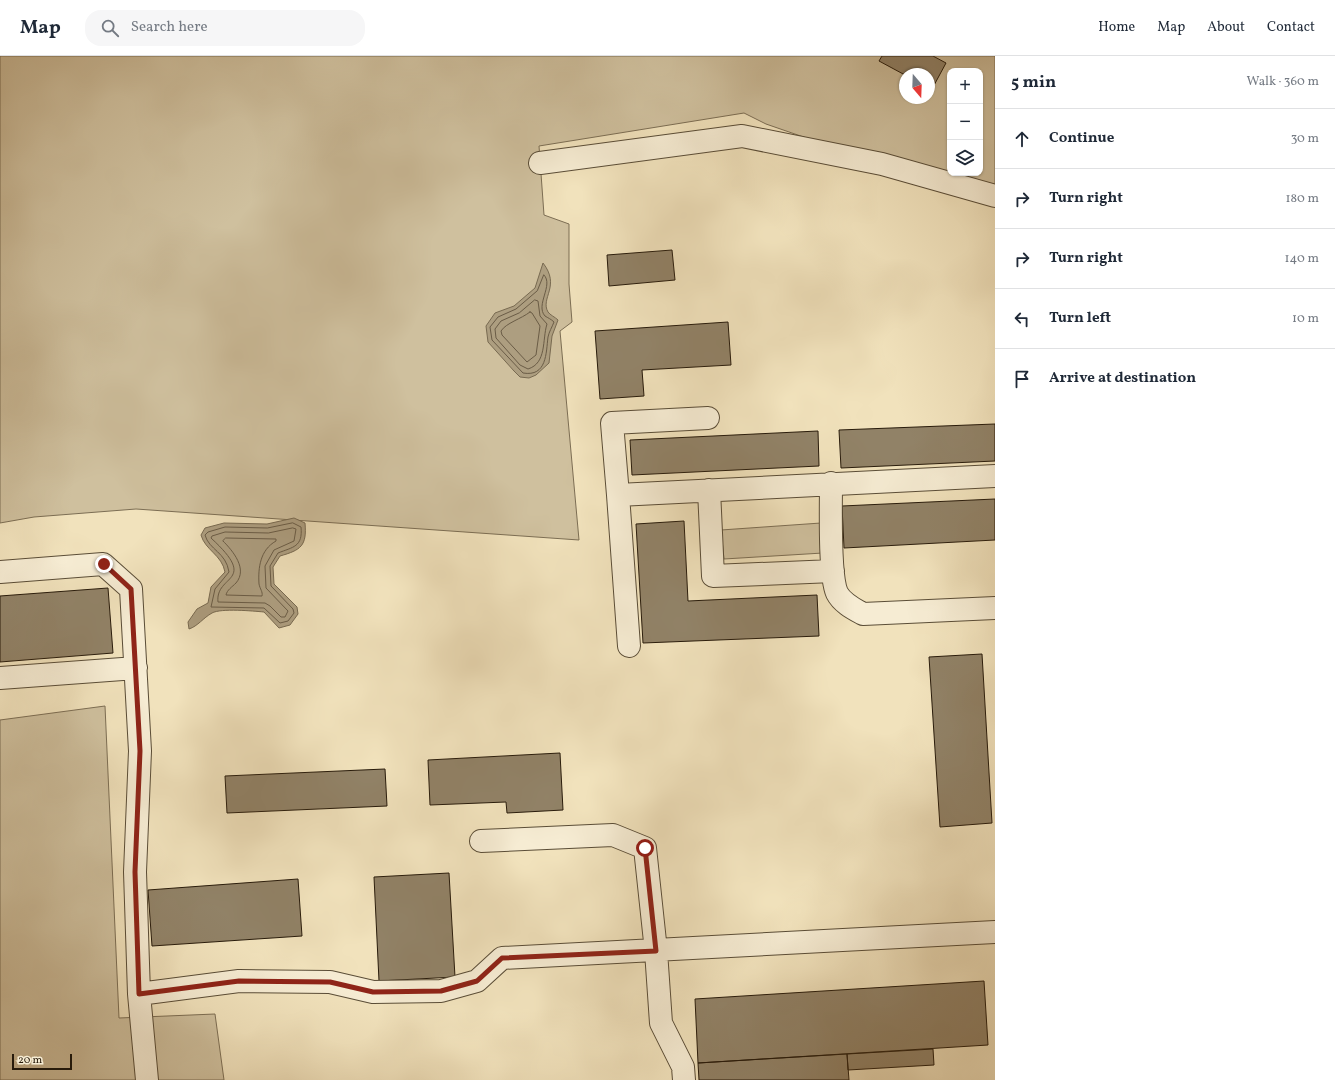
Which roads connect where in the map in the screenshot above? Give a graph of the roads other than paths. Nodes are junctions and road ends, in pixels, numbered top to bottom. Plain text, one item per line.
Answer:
1 (540, 163) dead end
2 (995, 196) edge
3 (708, 418) dead end
4 (995, 476) edge
5 (831, 483) junction
6 (709, 490) junction
7 (618, 495) junction
8 (833, 571) junction
9 (0, 572) edge
10 (995, 608) edge
11 (629, 646) dead end
12 (136, 668) junction
13 (0, 678) edge
14 (481, 840) dead end
15 (995, 932) edge
16 (656, 951) junction
17 (139, 994) junction
18 (147, 1080) edge
19 (684, 1080) edge

1 - 2 lane
3 - 7 lane
4 - 5 lane
5 - 6 lane
5 - 8 lane
6 - 7 lane
6 - 8 lane
7 - 11 lane
8 - 10 lane
9 - 12 lane
12 - 13 lane
12 - 17 lane
14 - 16 lane
15 - 16 lane
16 - 17 lane
16 - 19 lane
17 - 18 lane

